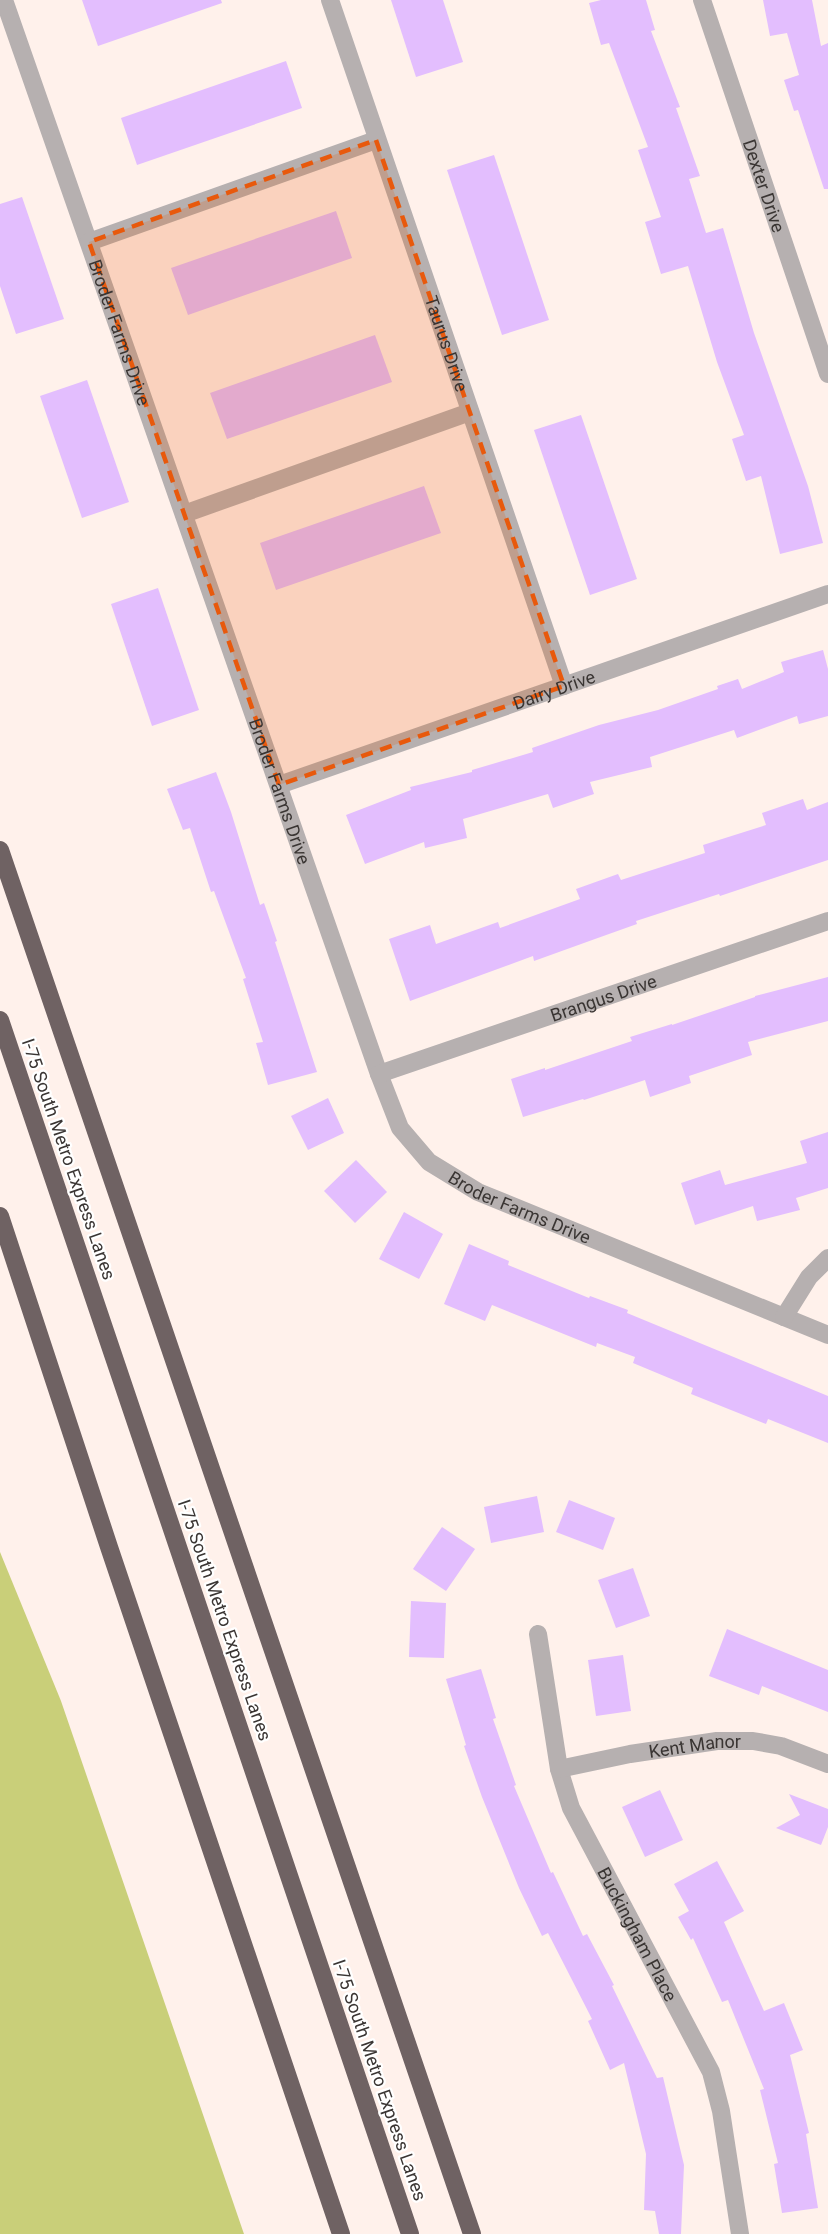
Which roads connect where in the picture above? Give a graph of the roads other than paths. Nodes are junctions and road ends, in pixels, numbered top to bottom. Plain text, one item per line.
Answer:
1 (4, 0) edge
2 (330, 0) edge
3 (702, 0) edge
4 (376, 140) junction
5 (89, 242) junction
6 (828, 374) edge
7 (470, 412) junction
8 (184, 514) junction
9 (828, 594) edge
10 (564, 686) junction
11 (279, 785) junction
12 (0, 850) edge
13 (828, 921) edge
14 (0, 1020) edge
15 (379, 1074) junction
16 (0, 1216) edge
17 (828, 1258) edge
18 (784, 1317) junction
19 (828, 1335) edge
20 (538, 1634) dead end
21 (828, 1764) edge
22 (559, 1769) junction
23 (342, 2234) edge
24 (410, 2234) edge
25 (472, 2234) edge
26 (740, 2234) edge

1 - 5 street, Broder Farms Drive
2 - 4 street, Taurus Drive
3 - 6 street, Dexter Drive
4 - 5 street
4 - 7 street, Taurus Drive
5 - 8 street, Broder Farms Drive
7 - 8 street
7 - 10 street, Taurus Drive
8 - 11 street, Broder Farms Drive
9 - 10 street, Dairy Drive
10 - 11 street, Dairy Drive
11 - 15 street, Broder Farms Drive
12 - 25 highway
13 - 15 street, Brangus Drive
14 - 24 highway, I-75 South Metro Express Lanes
15 - 18 street, Broder Farms Drive
16 - 23 highway
17 - 18 street
18 - 19 street, Broder Farms Drive
20 - 22 street, Buckingham Place
21 - 22 street, Kent Manor
22 - 26 street, Buckingham Place

